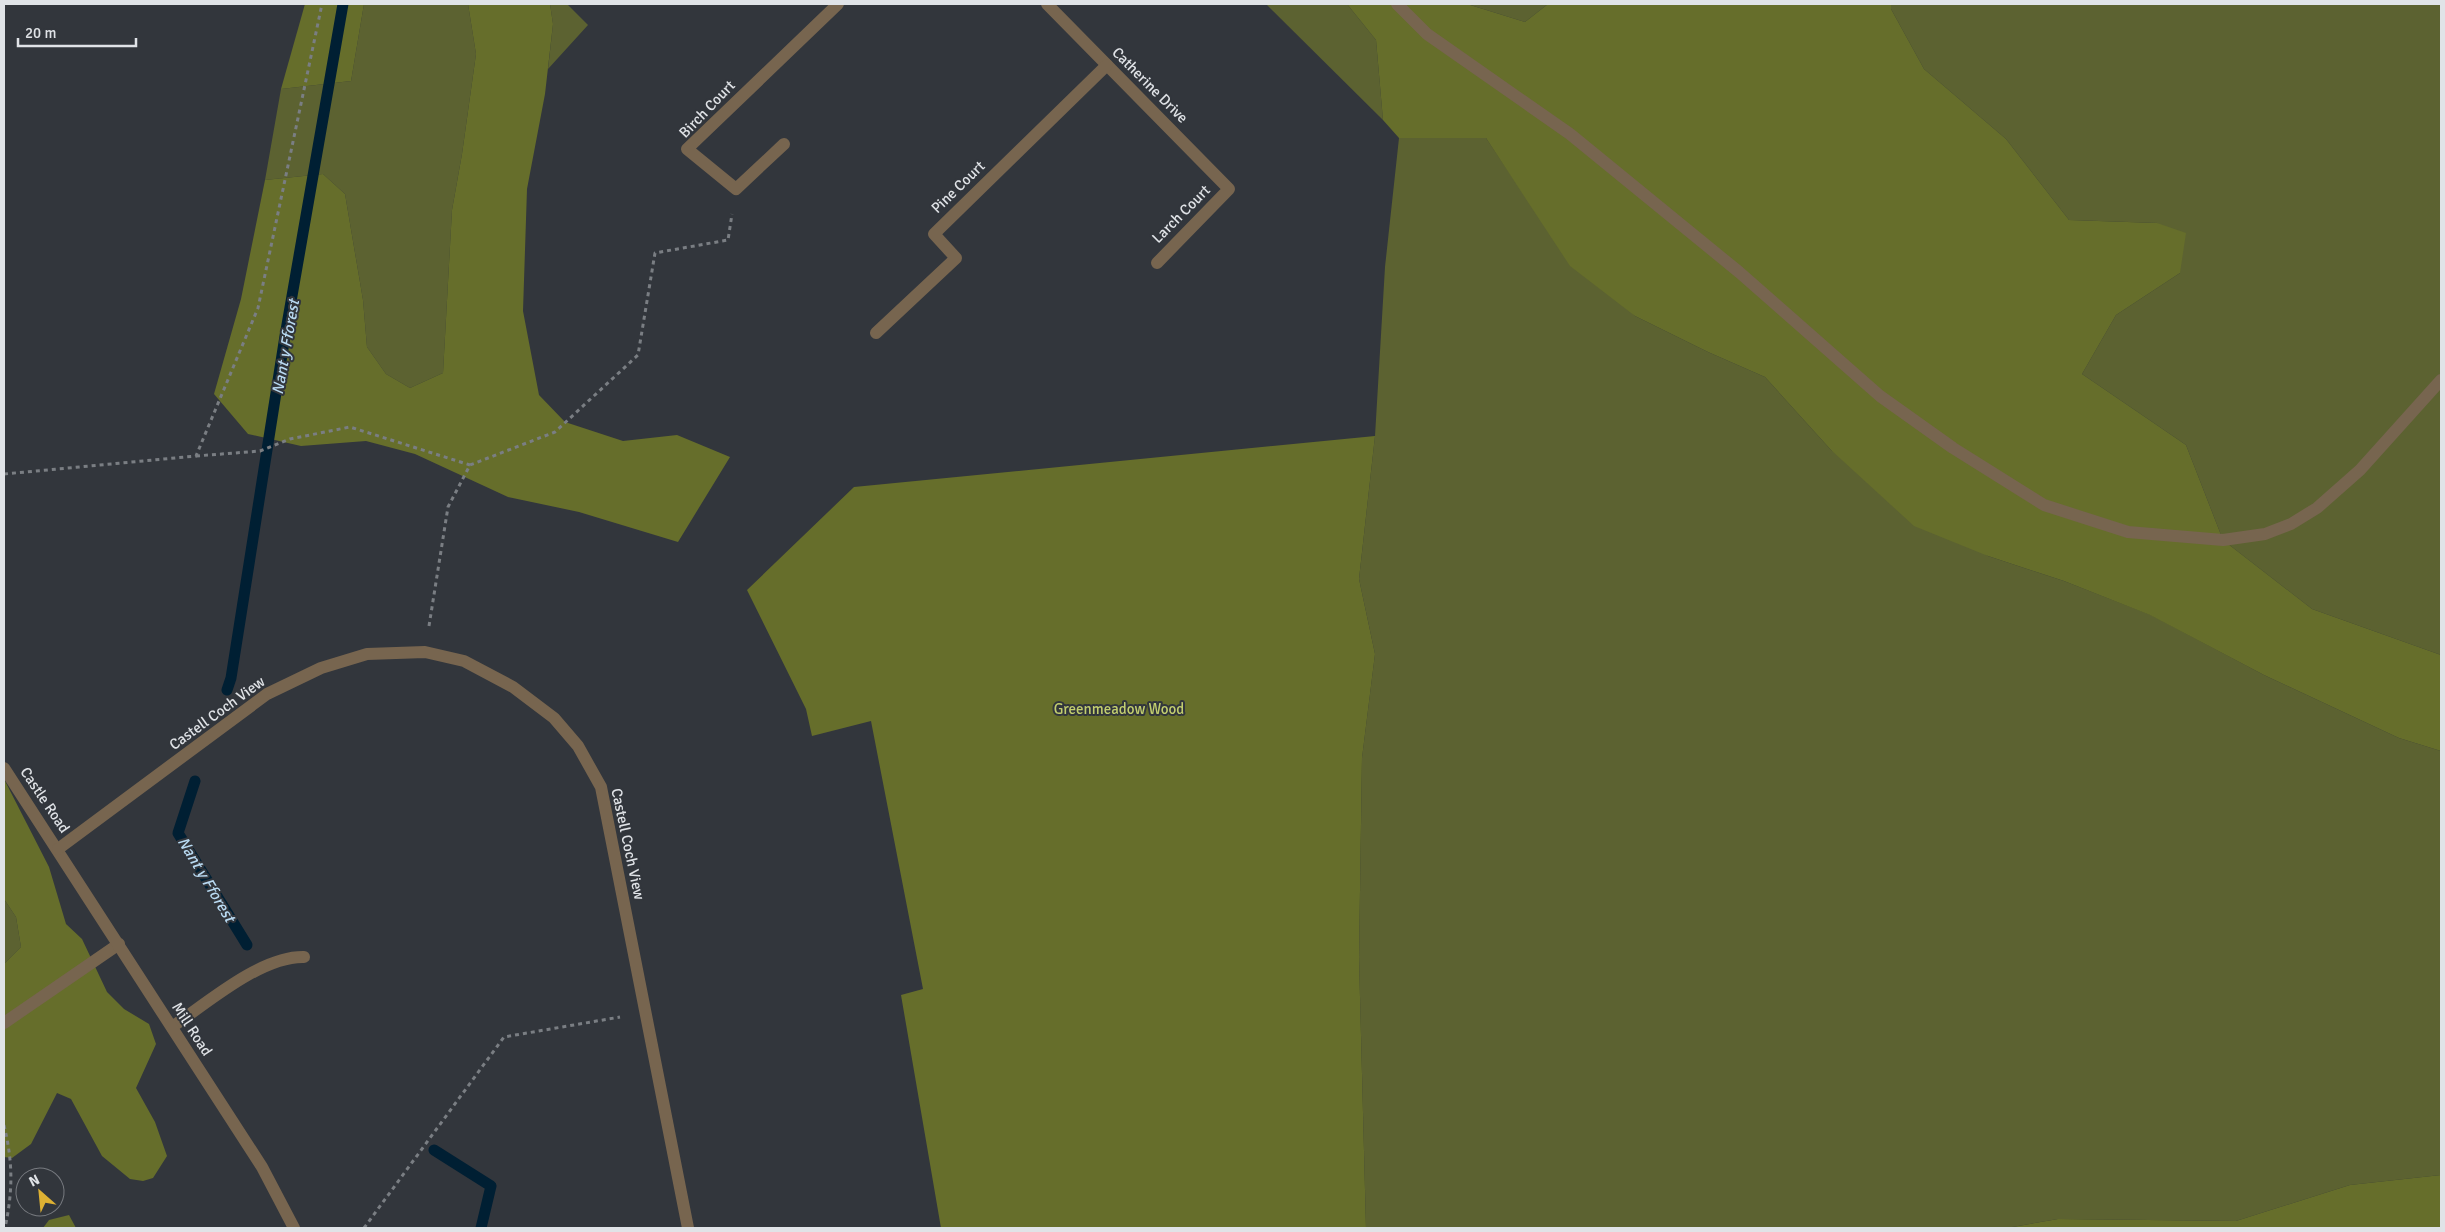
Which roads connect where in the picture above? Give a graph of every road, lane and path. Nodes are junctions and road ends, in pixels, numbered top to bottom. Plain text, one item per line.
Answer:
1 (322, 4) edge
2 (838, 4) edge
3 (1047, 4) edge
4 (1397, 4) edge
5 (1107, 65) junction
6 (784, 144) dead end
7 (736, 189) junction
8 (1230, 189) joint
9 (1156, 263) dead end
10 (876, 332) dead end
11 (2441, 380) edge
12 (196, 456) junction
13 (470, 465) junction
14 (4, 474) edge
15 (425, 652) junction
16 (4, 768) edge
17 (58, 850) junction
18 (119, 944) junction
19 (304, 956) dead end
20 (645, 1012) junction
21 (4, 1023) edge
22 (172, 1027) junction
23 (4, 1125) edge
24 (5, 1228) edge
25 (294, 1228) edge
26 (364, 1228) edge
27 (688, 1228) edge

1 - 12 path
2 - 7 street, Birch Court
3 - 5 street, Catherine Drive
4 - 11 street
5 - 8 street, Catherine Drive
5 - 10 street, Pine Court
6 - 7 street
7 - 13 path
8 - 9 street, Larch Court
12 - 13 path
12 - 14 path
13 - 15 path
15 - 17 street, Castell Coch View
15 - 20 street, Castell Coch View
16 - 17 street, Castle Road
17 - 18 street, Mill Road
18 - 21 street
18 - 22 street, Mill Road
19 - 22 street
20 - 26 path
20 - 27 street, Castell Coch View
22 - 25 street, Mill Road
23 - 24 path

